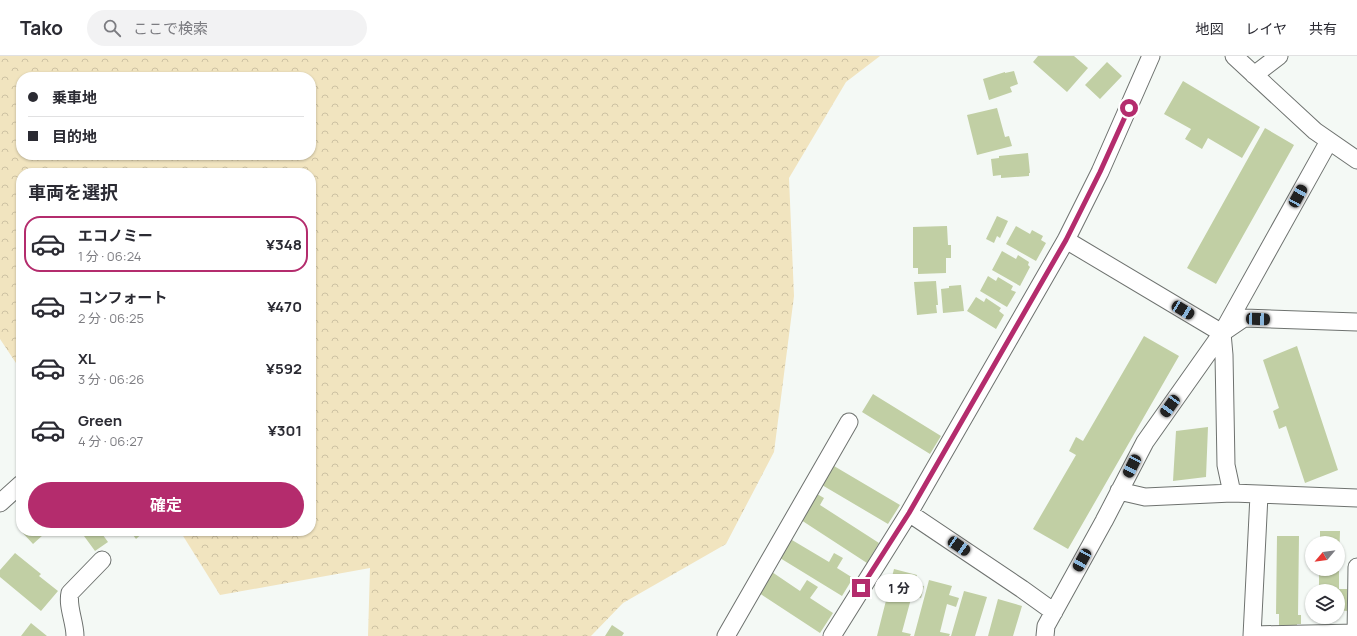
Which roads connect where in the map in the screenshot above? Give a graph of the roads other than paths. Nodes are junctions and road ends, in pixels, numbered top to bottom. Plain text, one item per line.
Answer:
1 (1152, 56) edge
2 (1234, 56) edge
3 (1279, 56) edge
4 (1254, 75) junction
5 (1329, 141) junction
6 (1357, 160) edge
7 (1066, 240) junction
8 (1357, 322) edge
9 (1222, 333) junction
10 (849, 422) dead end
11 (16, 489) edge
12 (1119, 491) junction
13 (1232, 493) junction
14 (1259, 495) junction
15 (1357, 498) edge
16 (0, 503) edge
17 (909, 513) junction
18 (102, 560) dead end
19 (1357, 567) edge
20 (1054, 612) junction
21 (1356, 634) edge
22 (1252, 635) edge
23 (75, 636) edge
24 (726, 636) edge
25 (832, 636) edge
26 (1045, 636) edge

1 - 7 street
2 - 4 street
3 - 4 street
4 - 5 street
5 - 6 street
5 - 9 street
7 - 9 street
7 - 17 street
8 - 9 street
9 - 12 street
9 - 13 street
10 - 24 street
11 - 16 street
12 - 13 street
12 - 20 street
13 - 14 street
14 - 15 street
14 - 22 street
17 - 20 street
17 - 25 street
18 - 23 street
19 - 21 street
20 - 26 street
21 - 22 street

